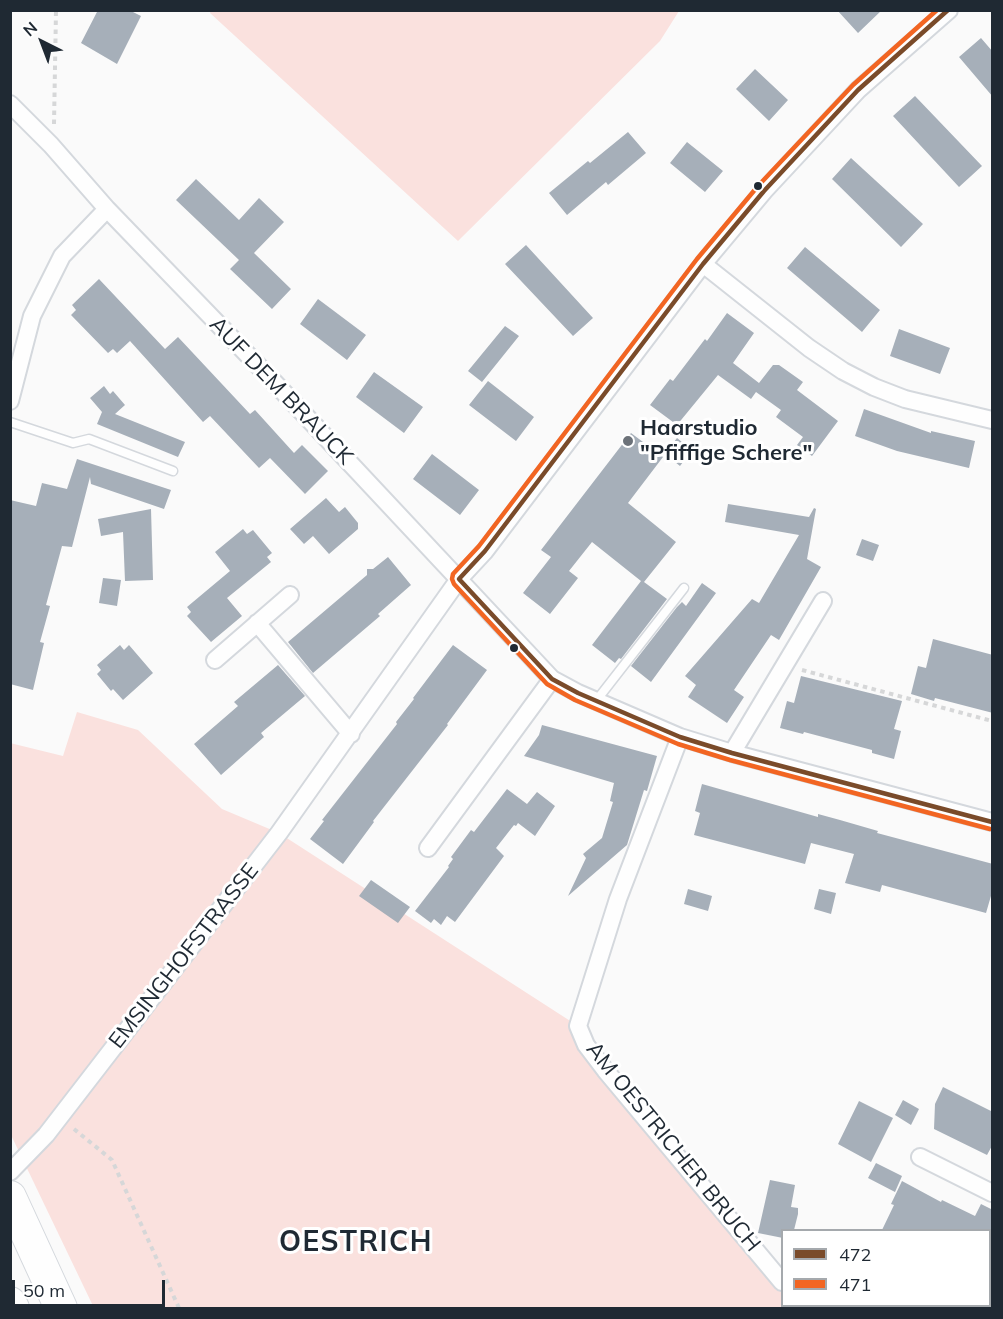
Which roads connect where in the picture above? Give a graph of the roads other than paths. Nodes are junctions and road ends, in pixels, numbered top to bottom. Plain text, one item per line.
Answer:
1 (949, 10) edge
2 (10, 104) edge
3 (107, 209) junction
4 (704, 264) junction
5 (10, 401) edge
6 (993, 420) edge
7 (10, 422) edge
8 (173, 471) dead end
9 (459, 579) junction
10 (684, 588) dead end
11 (290, 595) dead end
12 (824, 601) dead end
13 (257, 623) junction
14 (215, 660) dead end
15 (552, 679) junction
16 (596, 701) junction
17 (351, 734) junction
18 (680, 737) junction
19 (732, 753) junction
20 (993, 822) edge
21 (428, 848) dead end
22 (920, 1157) dead end
23 (10, 1172) edge
24 (993, 1193) edge
25 (10, 1197) edge
26 (781, 1280) edge
27 (61, 1308) edge

1 - 4 street, EMSINGHOFSTRASSE
2 - 3 street, AUF DEM BRAUCK
3 - 5 street
3 - 9 street, AUF DEM BRAUCK
4 - 6 street
4 - 9 street, EMSINGHOFSTRASSE
7 - 8 lane
9 - 15 street, AUF DEM BRAUCK
9 - 17 street, EMSINGHOFSTRASSE
10 - 16 lane
11 - 13 street
12 - 19 street
13 - 14 street
13 - 17 street
15 - 16 street, AUF DEM BRAUCK
15 - 21 street
16 - 18 street, AUF DEM BRAUCK
17 - 23 street, EMSINGHOFSTRASSE
18 - 19 street, AUF DEM BRAUCK
18 - 26 street, AM OESTRICHER BRUCH
19 - 20 street, AUF DEM BRAUCK
22 - 24 street
25 - 27 highway

